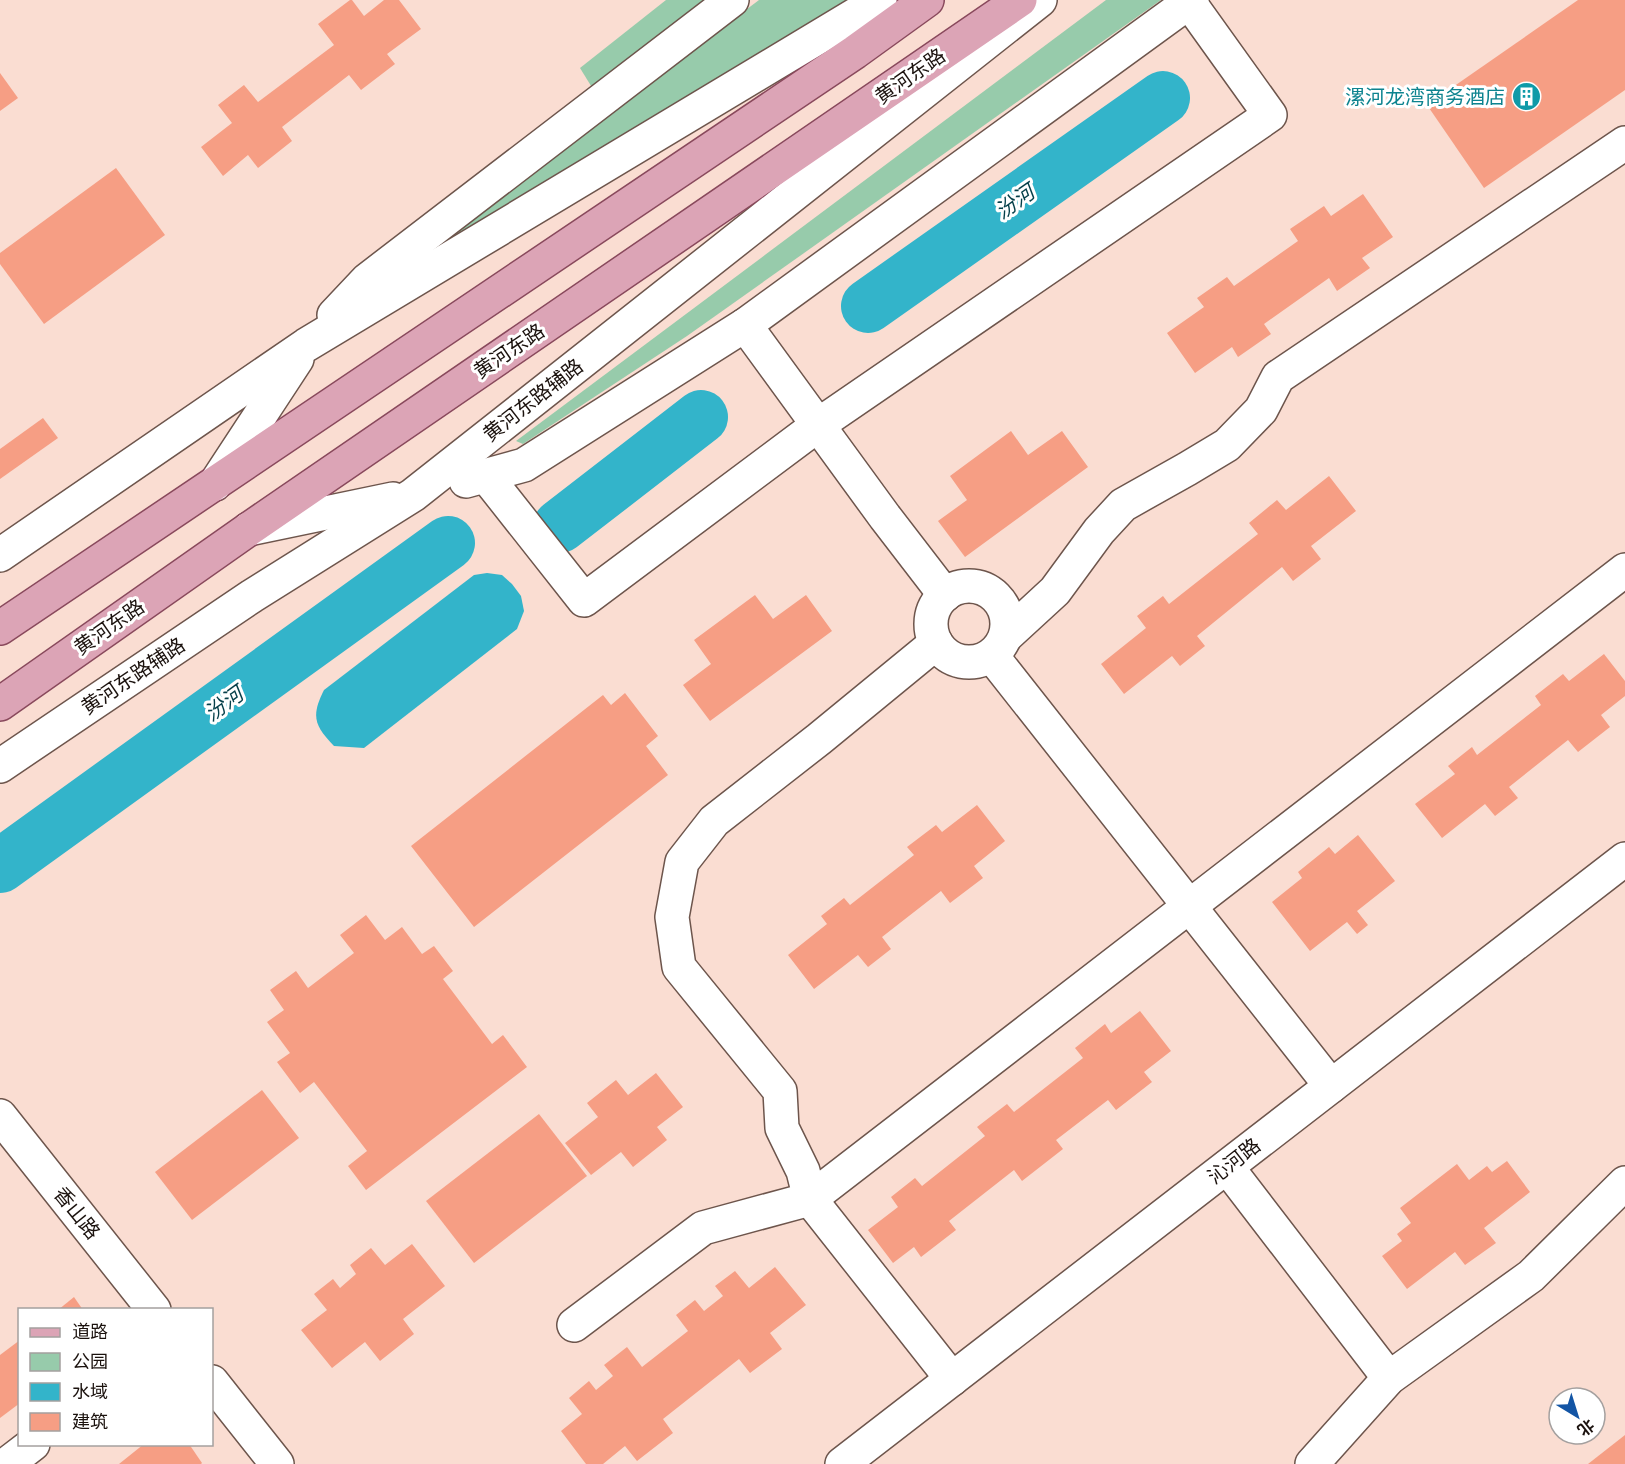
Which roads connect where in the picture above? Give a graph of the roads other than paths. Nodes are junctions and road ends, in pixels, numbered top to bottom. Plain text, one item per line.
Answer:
1 (732, 0) edge
2 (880, 0) edge
3 (927, 0) edge
4 (1020, 0) edge
5 (1040, 0) edge
6 (1190, 1) edge
7 (1625, 143) edge
8 (745, 325) junction
9 (306, 345) junction
10 (818, 425) junction
11 (486, 476) junction
12 (215, 484) junction
13 (412, 495) junction
14 (249, 529) junction
15 (0, 555) edge
16 (1625, 570) edge
17 (945, 595) junction
18 (0, 628) edge
19 (936, 643) junction
20 (999, 646) junction
21 (0, 704) edge
22 (0, 766) edge
23 (1625, 858) edge
24 (1190, 906) junction
25 (1331, 1086) junction
26 (0, 1116) edge
27 (1227, 1167) junction
28 (1625, 1183) edge
29 (810, 1198) junction
30 (152, 1308) edge
31 (574, 1325) dead end
32 (1389, 1378) junction
33 (952, 1379) junction
34 (213, 1383) edge
35 (30, 1446) edge
36 (7, 1464) edge
37 (277, 1464) edge
38 (842, 1464) edge
39 (1312, 1464) edge

1 - 9 street
2 - 9 street
3 - 12 main road
4 - 14 main road, 黄河东路
5 - 13 street, 黄河东路辅路
6 - 8 street
6 - 10 street
7 - 20 street
8 - 10 street
8 - 11 street
9 - 12 street
9 - 15 street
10 - 11 street
10 - 17 street
11 - 13 street
12 - 18 main road
13 - 14 street
13 - 22 street, 黄河东路辅路
14 - 21 main road, 黄河东路
16 - 24 street
17 - 19 street
17 - 20 street
19 - 20 street
19 - 29 street
20 - 24 street
23 - 25 street, 沁河路
24 - 25 street
24 - 29 street
25 - 27 street, 沁河路
26 - 30 street, 香山路
27 - 32 street
27 - 33 street, 沁河路
28 - 32 street
29 - 31 street
29 - 33 street
32 - 39 street
33 - 38 street, 沁河路
34 - 37 street
35 - 36 street

